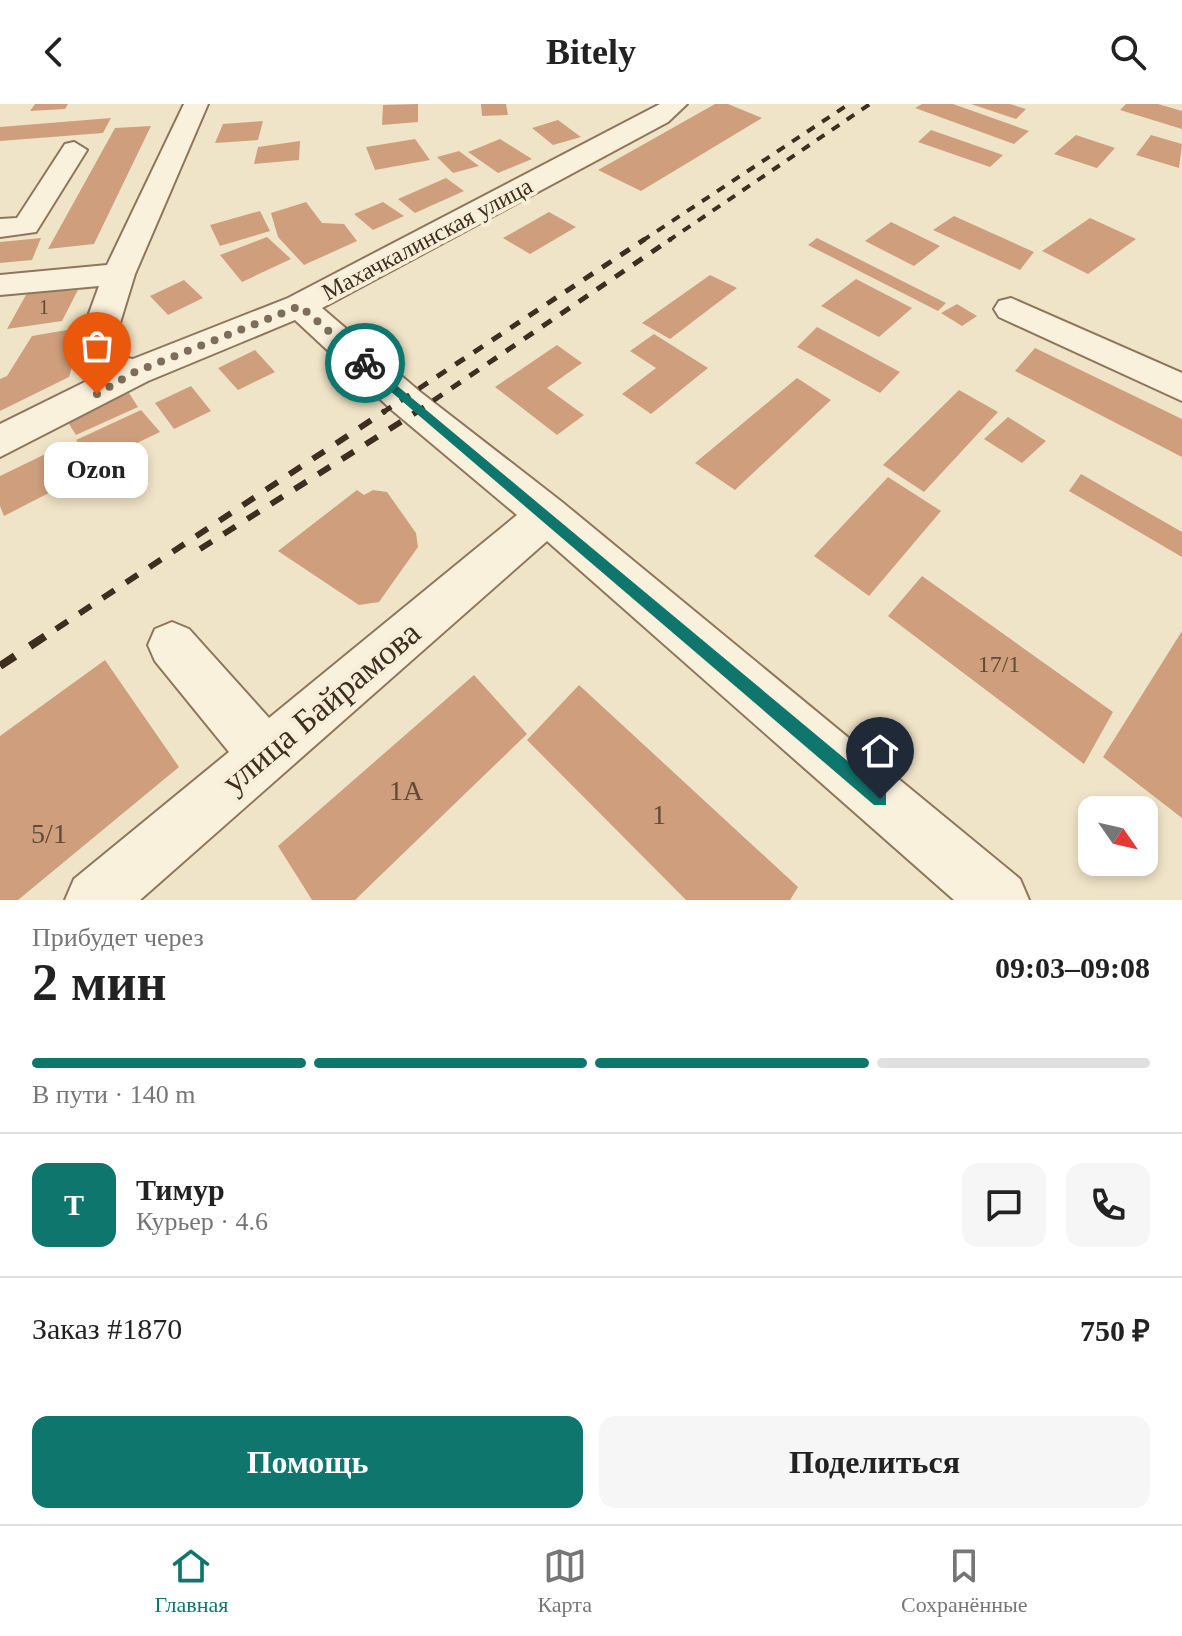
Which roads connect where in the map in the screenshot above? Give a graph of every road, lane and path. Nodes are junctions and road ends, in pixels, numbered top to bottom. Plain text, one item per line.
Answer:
1 (196, 104) edge
2 (665, 108) edge
3 (74, 150) dead end
4 (0, 228) edge
5 (119, 274) junction
6 (0, 285) edge
7 (300, 306) junction
8 (1011, 309) dead end
9 (135, 372) junction
10 (1182, 388) edge
11 (0, 442) edge
12 (547, 515) junction
13 (172, 645) dead end
14 (265, 754) junction
15 (95, 900) edge
16 (999, 900) edge

1 - 5 street
2 - 7 street, Махачкалинская улица
3 - 4 street
5 - 6 street
5 - 9 street
7 - 9 street, Махачкалинская улица
7 - 12 street
8 - 10 street
9 - 11 street, Махачкалинская улица
12 - 14 street, улица Байрамова
12 - 16 street
13 - 14 street
14 - 15 street, улица Байрамова

